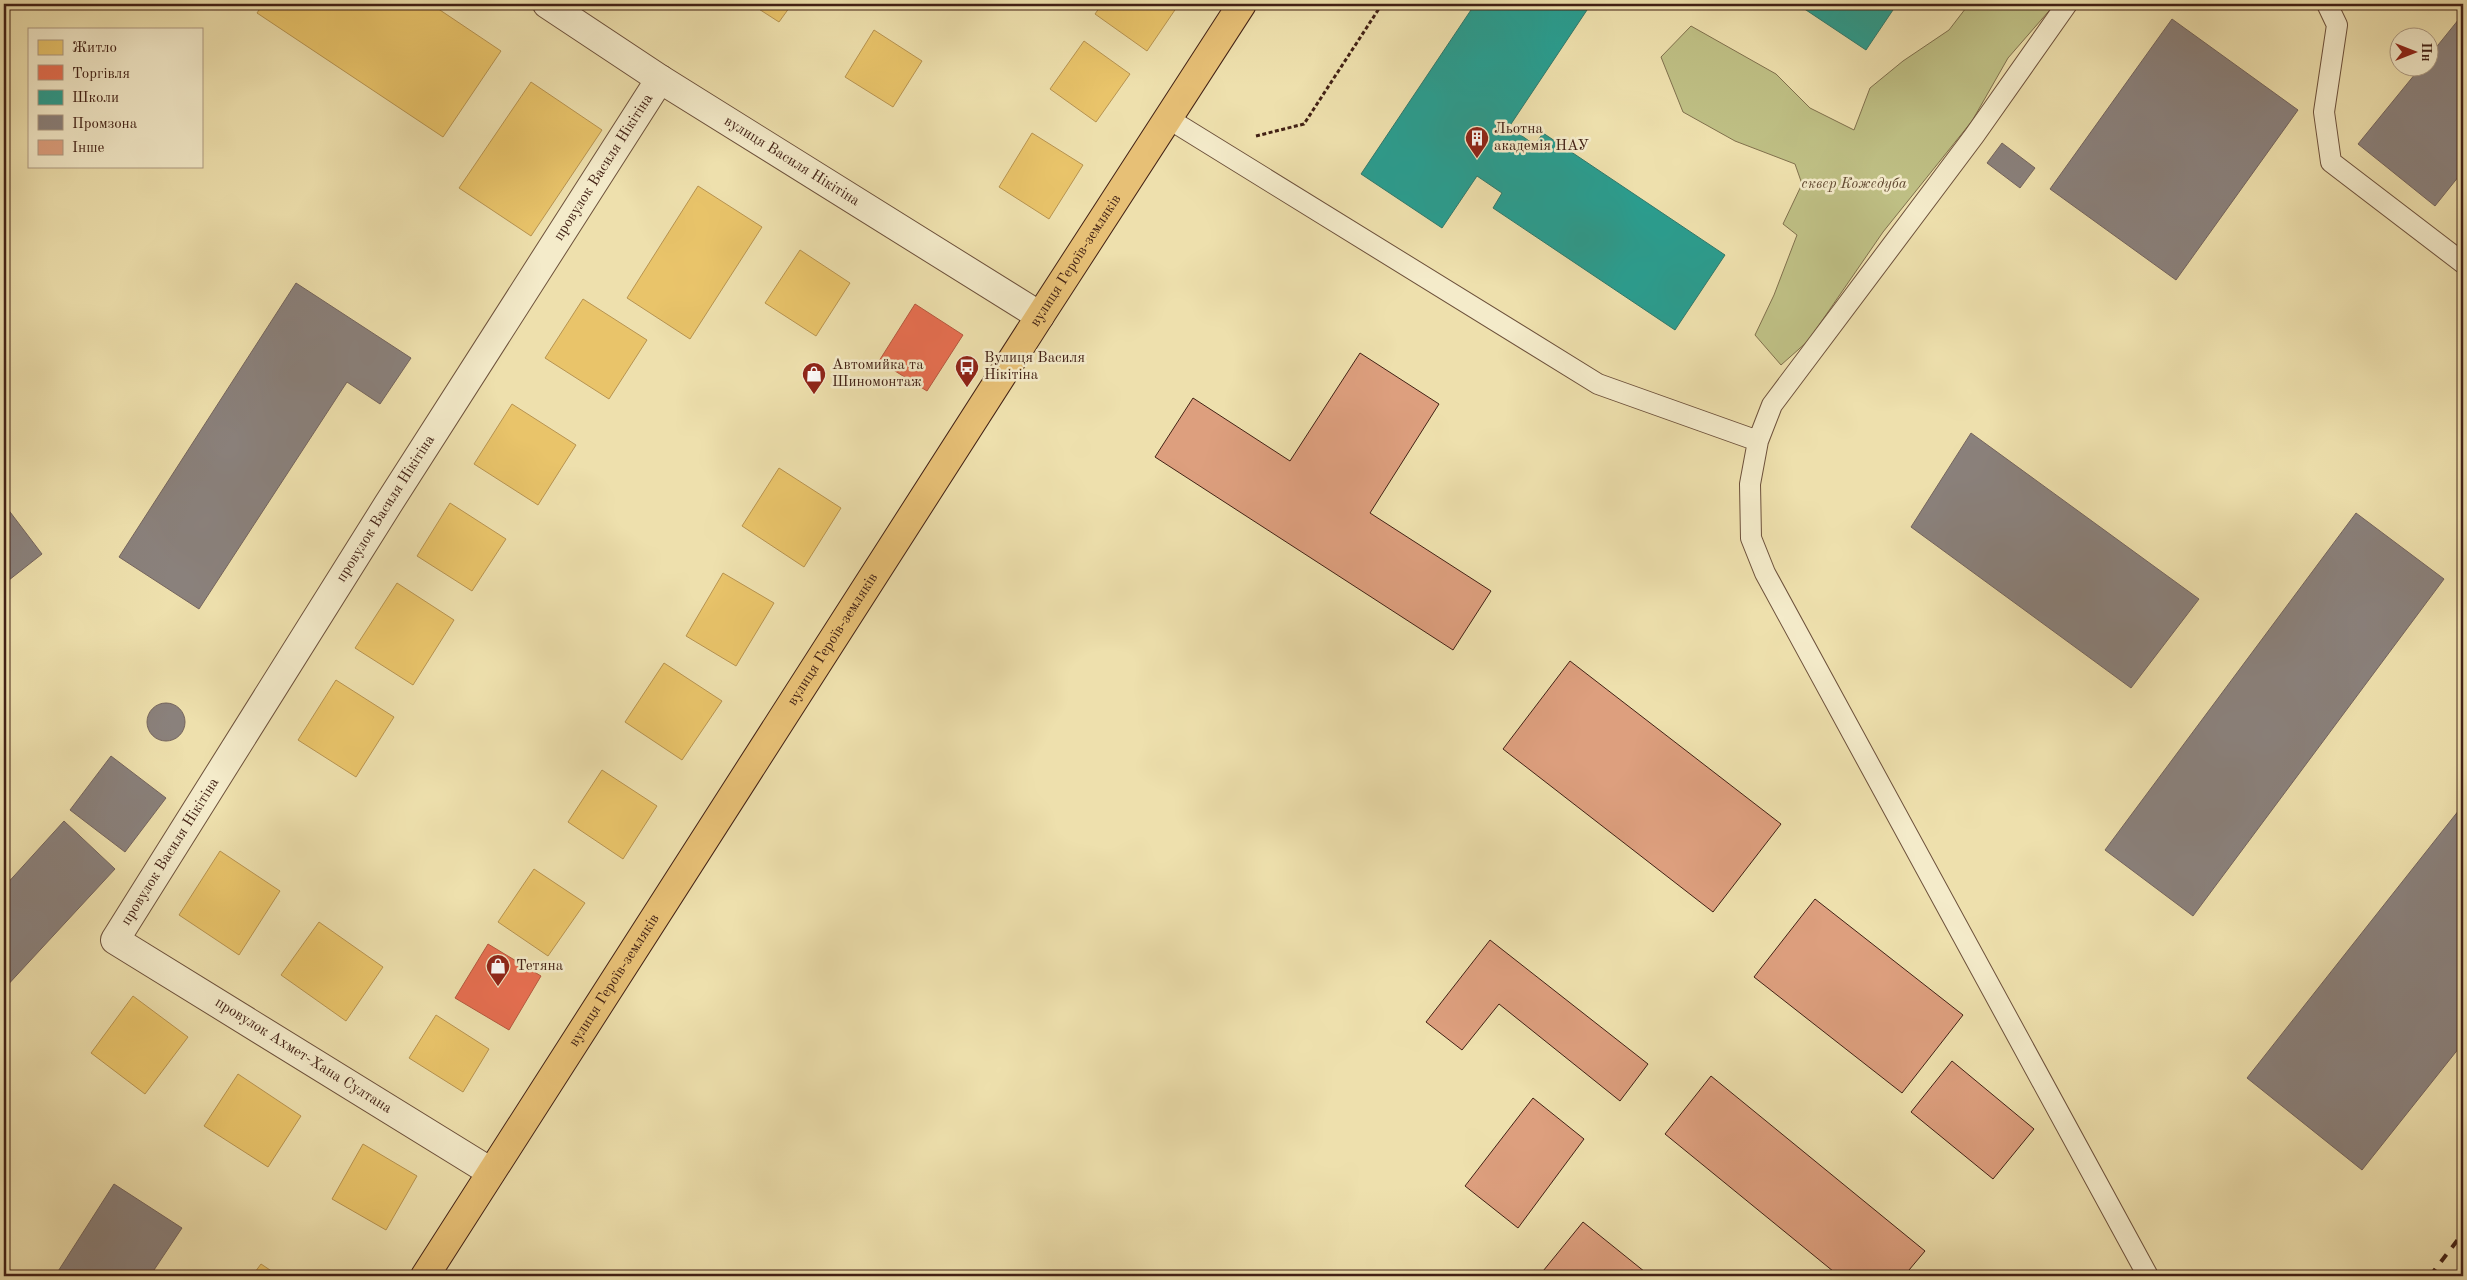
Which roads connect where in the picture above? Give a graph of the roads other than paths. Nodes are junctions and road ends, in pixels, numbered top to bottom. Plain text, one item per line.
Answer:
1 (547, 4) edge
2 (1242, 4) edge
3 (2067, 4) edge
4 (2327, 4) edge
5 (660, 79) junction
6 (1169, 119) junction
7 (2463, 263) edge
8 (1040, 316) junction
9 (1758, 441) junction
10 (115, 940) joint
11 (491, 1172) junction
12 (425, 1276) edge
13 (2148, 1276) edge

1 - 5 street, вулиця Василя Нікітіна
2 - 6 main road, вулиця Героїв-земляків
3 - 9 lane
4 - 7 lane
5 - 8 street, вулиця Василя Нікітіна
5 - 10 street, провулок Василя Нікітіна
6 - 8 main road, вулиця Героїв-земляків
6 - 9 lane
8 - 11 main road, вулиця Героїв-земляків
9 - 13 lane
10 - 11 street, провулок Ахмет-Хана Султана
11 - 12 main road, вулиця Героїв-земляків

